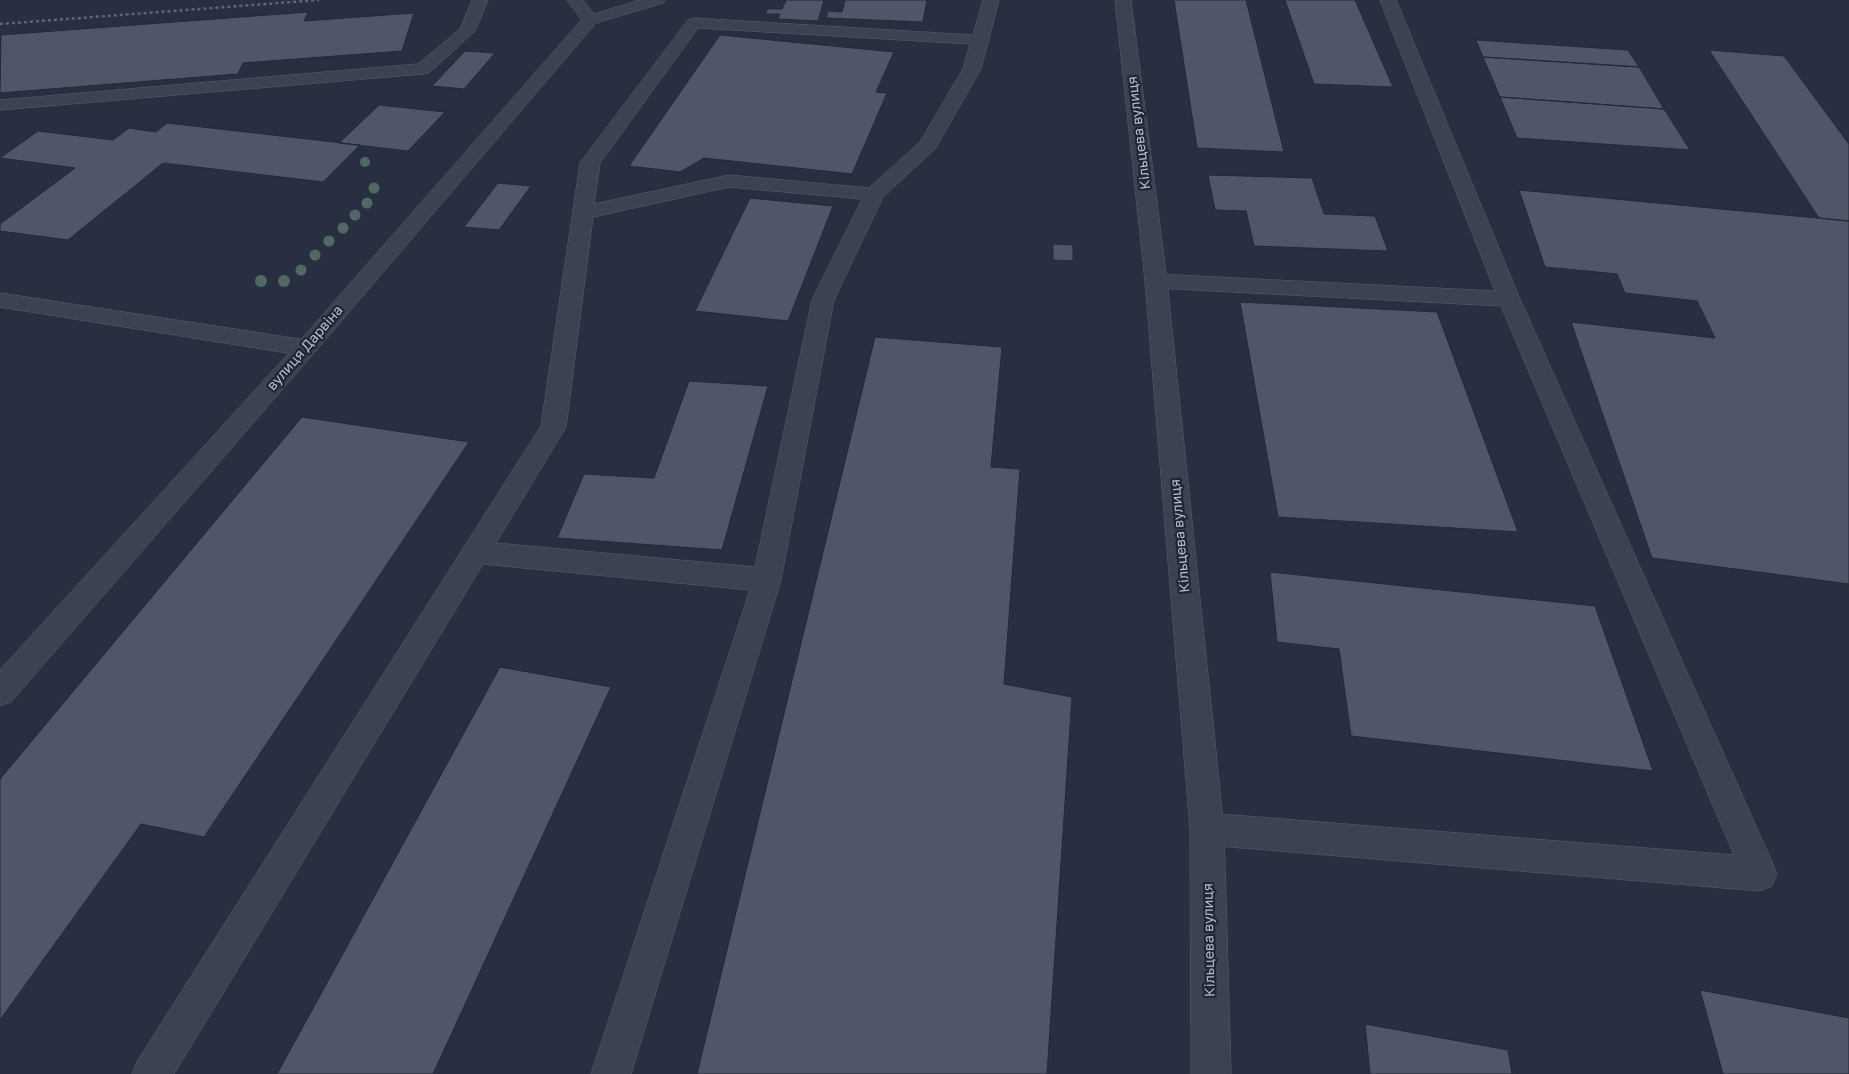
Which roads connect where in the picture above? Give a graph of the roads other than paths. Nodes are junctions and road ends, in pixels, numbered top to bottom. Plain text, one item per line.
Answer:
1 (480, 0) edge
2 (575, 0) edge
3 (657, 0) edge
4 (991, 0) edge
5 (1123, 0) edge
6 (1388, 0) edge
7 (590, 20) junction
8 (979, 40) junction
9 (0, 105) edge
10 (874, 194) junction
11 (583, 213) junction
12 (1156, 282) junction
13 (1509, 299) junction
14 (0, 300) edge
15 (306, 348) junction
16 (476, 552) junction
17 (767, 580) junction
18 (0, 692) edge
19 (1207, 829) junction
20 (152, 1074) edge
21 (611, 1074) edge
22 (1211, 1074) edge

1 - 9 street
2 - 7 street
3 - 7 street
4 - 8 street
5 - 12 street, Кільцева вулиця
6 - 13 street
7 - 15 street, вулиця Дарвіна
8 - 10 street
8 - 11 street
10 - 11 street
10 - 17 street
11 - 16 street
12 - 13 street
12 - 19 street, Кільцева вулиця
13 - 19 street
14 - 15 street
15 - 18 street, вулиця Дарвіна
16 - 17 street
16 - 20 street
17 - 21 street
19 - 22 street, Кільцева вулиця

